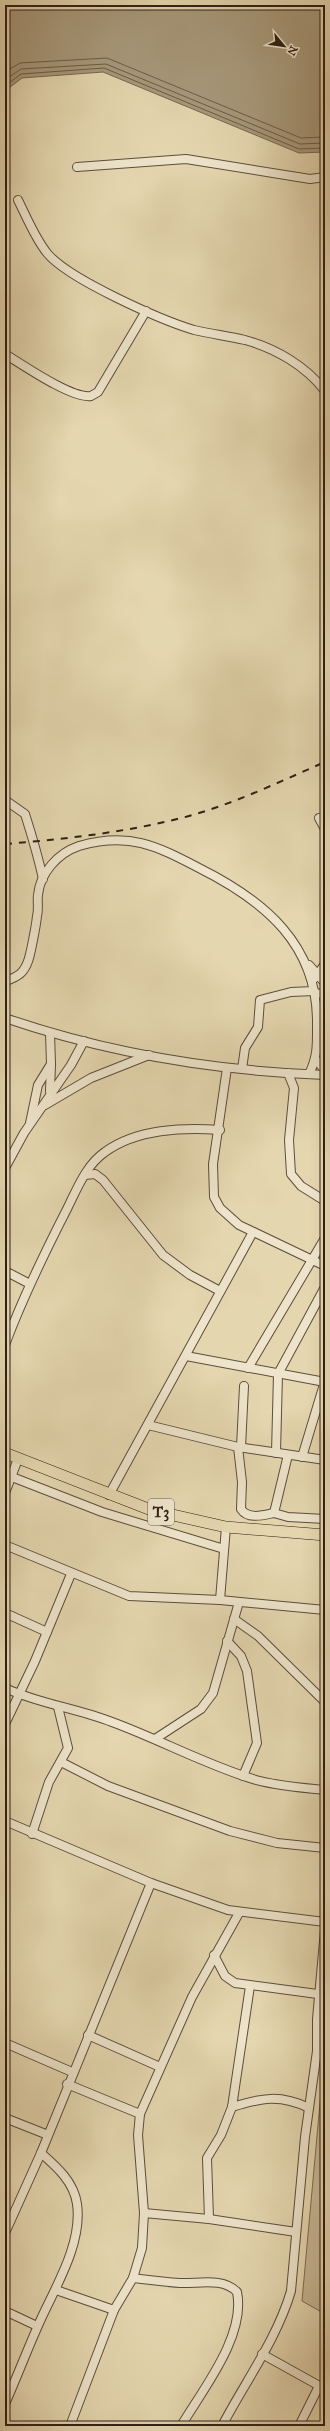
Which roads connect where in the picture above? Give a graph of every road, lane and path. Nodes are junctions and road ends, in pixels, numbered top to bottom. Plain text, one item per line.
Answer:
1 (77, 167) dead end
2 (325, 178) edge
3 (18, 200) dead end
4 (146, 311) junction
5 (5, 354) edge
6 (325, 392) edge
7 (5, 800) edge
8 (319, 818) dead end
9 (325, 829) edge
10 (43, 879) junction
11 (306, 964) junction
12 (325, 964) edge
13 (318, 974) junction
14 (313, 981) junction
15 (5, 982) edge
16 (325, 983) edge
17 (315, 993) junction
18 (325, 993) edge
19 (5, 1018) edge
20 (50, 1033) junction
21 (84, 1041) junction
22 (149, 1054) junction
23 (316, 1060) junction
24 (51, 1064) junction
25 (227, 1068) junction
26 (242, 1068) junction
27 (325, 1070) edge
28 (288, 1073) junction
29 (306, 1074) junction
30 (325, 1074) edge
31 (294, 1088) junction
32 (49, 1095) junction
33 (44, 1105) junction
34 (29, 1126) junction
35 (220, 1130) junction
36 (5, 1168) edge
37 (85, 1175) junction
38 (325, 1201) edge
39 (253, 1232) junction
40 (325, 1238) edge
41 (313, 1260) junction
42 (325, 1266) edge
43 (5, 1271) edge
44 (30, 1284) junction
45 (325, 1287) edge
46 (220, 1291) junction
47 (5, 1345) edge
48 (186, 1356) junction
49 (248, 1368) junction
50 (278, 1374) junction
51 (325, 1381) edge
52 (244, 1386) dead end
53 (148, 1425) junction
54 (240, 1447) junction
55 (276, 1453) junction
56 (5, 1454) edge
57 (288, 1455) junction
58 (302, 1457) junction
59 (18, 1459) junction
60 (325, 1460) edge
61 (12, 1477) junction
62 (5, 1493) edge
63 (109, 1495) junction
64 (274, 1514) junction
65 (325, 1519) edge
66 (226, 1527) junction
67 (325, 1535) edge
68 (5, 1545) edge
69 (224, 1549) junction
70 (71, 1574) junction
71 (220, 1600) junction
72 (239, 1602) junction
73 (325, 1610) edge
74 (5, 1613) edge
75 (234, 1619) junction
76 (47, 1632) junction
77 (227, 1641) junction
78 (5, 1688) edge
79 (19, 1695) junction
80 (325, 1702) edge
81 (58, 1707) junction
82 (5, 1724) edge
83 (155, 1739) junction
84 (61, 1762) junction
85 (243, 1776) junction
86 (325, 1790) edge
87 (5, 1821) edge
88 (32, 1834) junction
89 (325, 1848) edge
90 (151, 1883) junction
91 (239, 1913) junction
92 (325, 1922) edge
93 (325, 1930) edge
94 (214, 1955) junction
95 (250, 1986) junction
96 (322, 1994) edge
97 (88, 2035) junction
98 (5, 2043) edge
99 (160, 2067) junction
100 (72, 2072) junction
101 (67, 2084) junction
102 (232, 2107) junction
103 (309, 2108) junction
104 (140, 2114) junction
105 (5, 2118) edge
106 (48, 2135) junction
107 (41, 2152) junction
108 (144, 2213) junction
109 (209, 2219) junction
110 (296, 2232) junction
111 (5, 2233) edge
112 (133, 2278) junction
113 (56, 2290) junction
114 (114, 2310) junction
115 (5, 2311) edge
116 (37, 2326) junction
117 (262, 2354) junction
118 (322, 2387) edge
119 (5, 2404) edge
120 (70, 2426) edge
121 (181, 2426) edge
122 (222, 2426) edge
123 (299, 2426) edge

1 - 2 street
3 - 4 street
4 - 5 street
4 - 6 street
7 - 10 street
8 - 9 street
10 - 11 street
10 - 15 street
11 - 13 street
11 - 14 street
12 - 13 street
13 - 14 street
13 - 16 street
14 - 17 street
17 - 18 street
17 - 23 street
17 - 26 street
19 - 20 street
20 - 21 street
20 - 24 street
21 - 22 street
21 - 32 street
22 - 25 street
22 - 33 street
23 - 27 street
23 - 29 street
24 - 32 street
24 - 34 street
25 - 26 street
25 - 35 street
26 - 28 street
28 - 29 street
28 - 31 street
29 - 30 street
29 - 31 street
31 - 38 street
32 - 33 street
33 - 34 street
34 - 36 street
35 - 37 street
35 - 39 street
37 - 44 street
37 - 46 street
39 - 41 street
39 - 46 street
40 - 41 street
41 - 42 street
41 - 49 street
43 - 44 street
44 - 47 street
45 - 50 street
46 - 48 street
48 - 49 street
48 - 53 street
49 - 50 street
50 - 51 street
50 - 55 street
51 - 58 street
52 - 54 street
53 - 54 street
53 - 63 street
54 - 55 street
54 - 64 street
55 - 57 street
56 - 59 highway, T3
57 - 58 street
57 - 64 street
58 - 60 street
59 - 61 street
59 - 63 highway, T3
61 - 62 street
61 - 69 street
63 - 66 highway, T3
64 - 65 street
66 - 67 highway, T3
66 - 69 street
68 - 70 street
69 - 71 street
70 - 71 street
70 - 76 street
71 - 72 street
72 - 73 street
72 - 75 street
74 - 76 street
75 - 77 street
75 - 80 street
76 - 79 street
77 - 83 street
77 - 85 street
78 - 79 street
79 - 81 street
79 - 82 street
81 - 83 street
81 - 84 street
83 - 85 street
84 - 88 street
84 - 89 street
85 - 86 street
87 - 88 street
88 - 90 street
90 - 91 street
90 - 97 street
91 - 92 street
91 - 94 street
93 - 96 street
94 - 95 street
94 - 99 street
95 - 96 street
95 - 102 street
96 - 103 street
97 - 99 street
97 - 100 street
98 - 100 street
99 - 104 street
100 - 101 street
101 - 104 street
101 - 106 street
102 - 103 street
102 - 109 street
103 - 110 street
104 - 108 street
105 - 106 street
106 - 107 street
107 - 111 street
107 - 113 street
108 - 109 street
108 - 112 street
109 - 110 street
110 - 117 street
112 - 114 street
112 - 121 street
113 - 114 street
113 - 116 street
114 - 120 street
115 - 116 street
116 - 119 street
117 - 118 street
117 - 122 street
118 - 123 street

